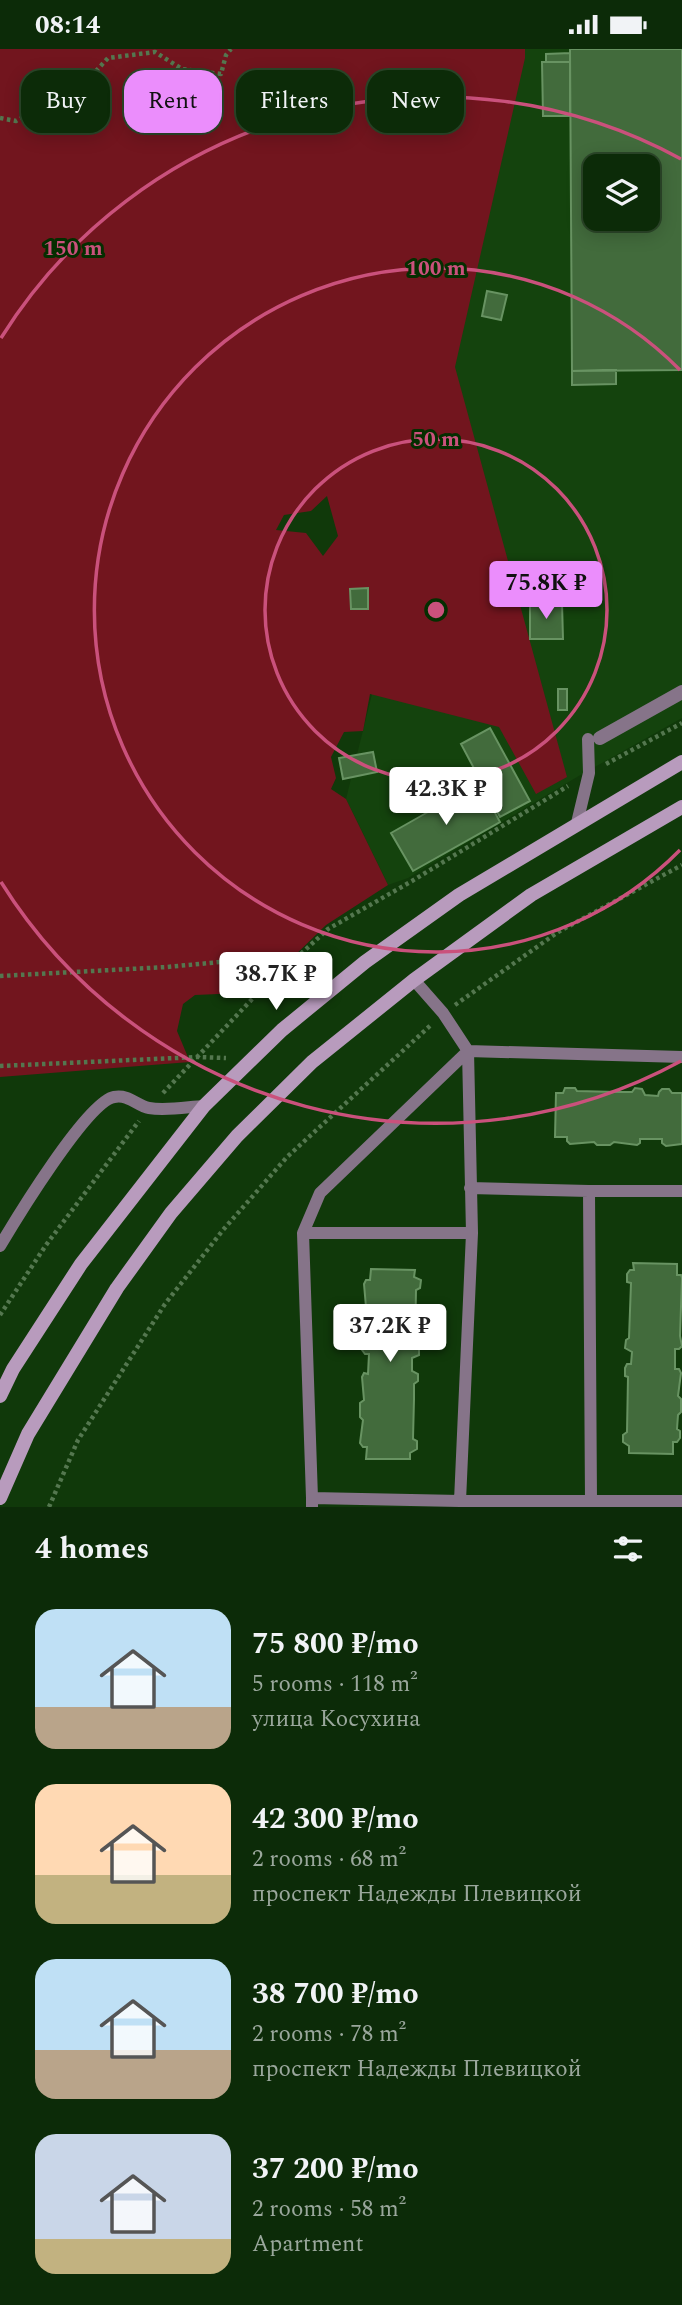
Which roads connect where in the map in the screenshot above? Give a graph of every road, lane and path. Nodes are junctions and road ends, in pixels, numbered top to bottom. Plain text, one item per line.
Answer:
1 (231, 49) edge
2 (0, 118) edge
3 (682, 692) edge
4 (594, 738) joint
5 (682, 762) edge
6 (682, 807) edge
7 (577, 823) junction
8 (682, 865) edge
9 (295, 959) dead end
10 (0, 976) edge
11 (414, 980) junction
12 (443, 1013) junction
13 (468, 1051) junction
14 (682, 1056) edge
15 (252, 1059) junction
16 (0, 1066) edge
17 (204, 1106) junction
18 (470, 1188) junction
19 (589, 1191) junction
20 (682, 1191) edge
21 (303, 1233) junction
22 (472, 1233) junction
23 (0, 1246) edge
24 (0, 1395) edge
25 (0, 1498) edge
26 (591, 1500) junction
27 (460, 1501) junction
28 (682, 1501) edge
29 (312, 1502) edge
30 (49, 1507) edge

1 - 2 path
3 - 4 street
4 - 7 lane
5 - 7 main road
6 - 11 main road
7 - 15 main road
8 - 12 path
9 - 10 path
11 - 12 lane
11 - 25 main road
12 - 13 lane
12 - 30 path
13 - 14 lane
13 - 18 lane
13 - 21 lane
15 - 16 path
15 - 17 main road
17 - 23 lane
17 - 24 main road
18 - 19 lane
18 - 22 lane
19 - 20 lane
19 - 26 lane
21 - 22 lane
21 - 29 lane
22 - 27 lane
26 - 27 lane
26 - 28 lane
27 - 29 lane

